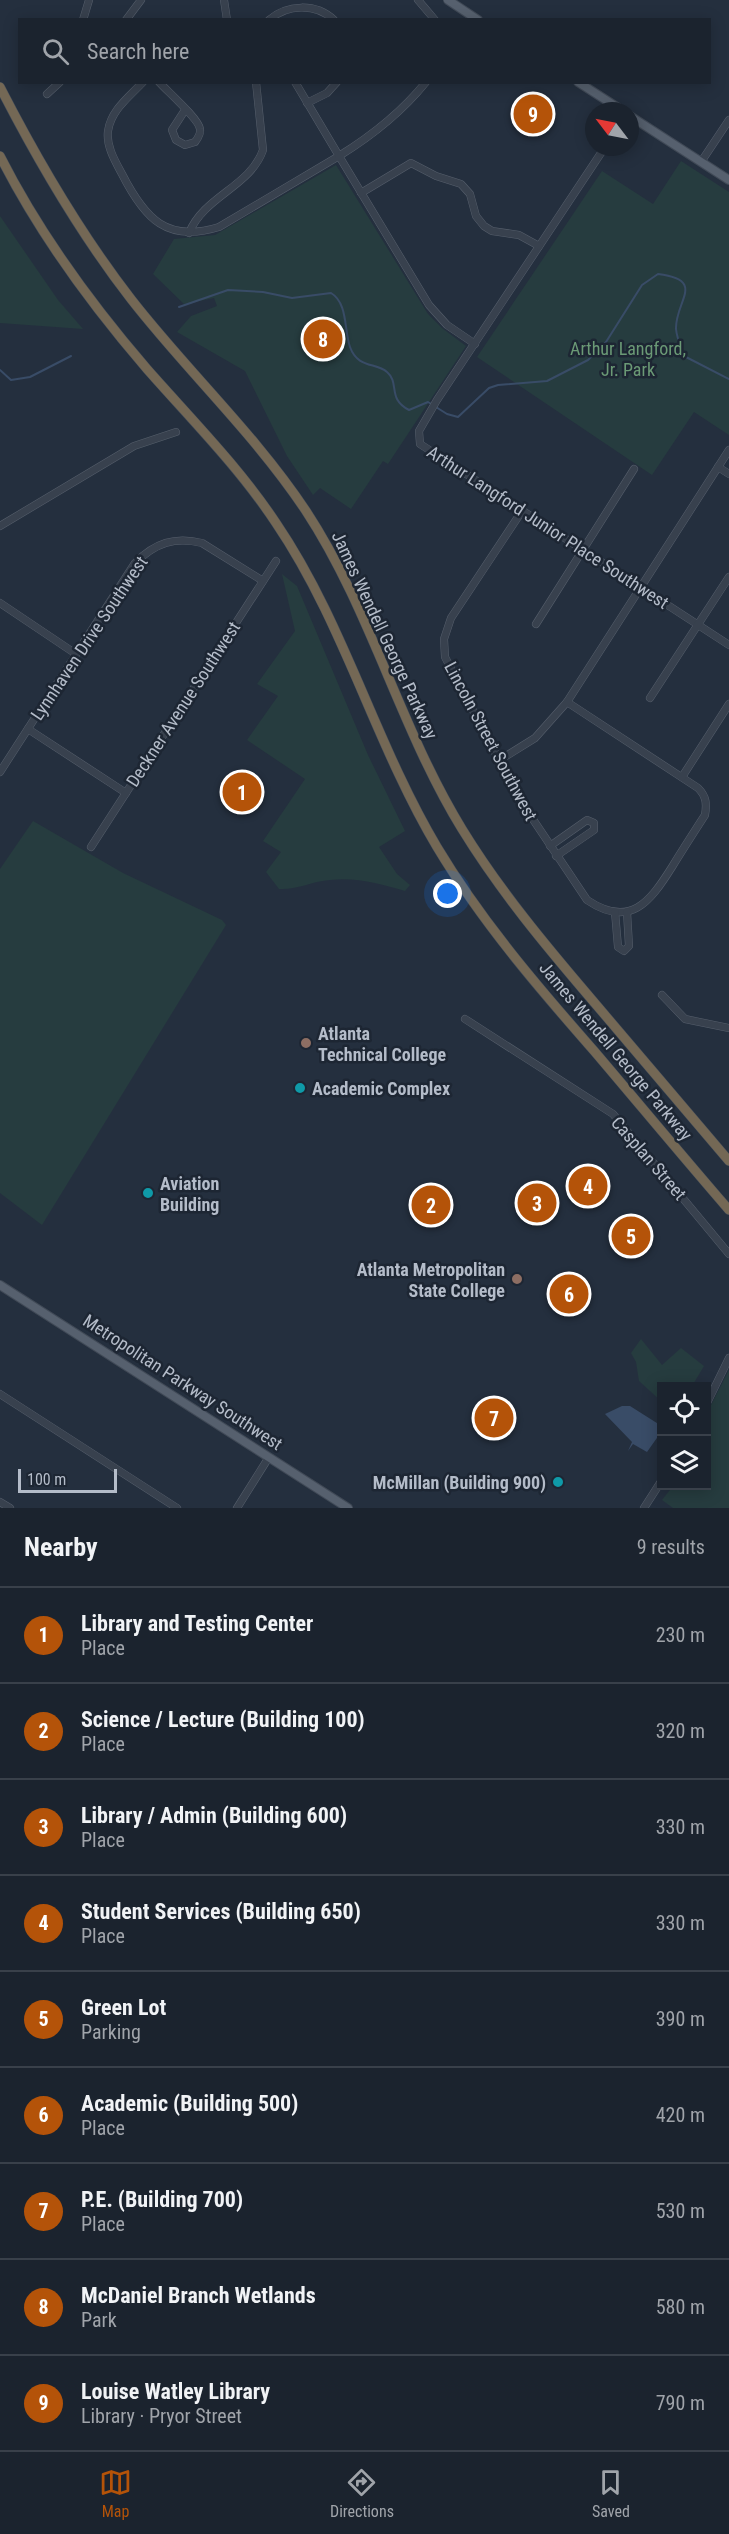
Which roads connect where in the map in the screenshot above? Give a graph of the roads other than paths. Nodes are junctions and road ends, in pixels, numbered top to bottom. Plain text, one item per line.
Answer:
1 (89, 0) edge
2 (141, 0) edge
3 (224, 0) edge
4 (418, 0) edge
5 (448, 0) edge
6 (84, 18) edge
7 (128, 18) edge
8 (227, 18) edge
9 (271, 18) edge
10 (331, 18) edge
11 (433, 18) edge
12 (473, 18) edge
13 (59, 84) edge
14 (141, 84) edge
15 (161, 84) edge
16 (256, 84) edge
17 (296, 84) edge
18 (335, 84) edge
19 (424, 84) edge
20 (581, 84) edge
21 (0, 87) edge
22 (47, 94) dead end
23 (609, 102) edge
24 (307, 104) junction
25 (185, 110) junction
26 (729, 120) edge
27 (639, 122) edge
28 (0, 156) edge
29 (339, 156) junction
30 (599, 156) edge
31 (701, 162) junction
32 (0, 166) edge
33 (729, 180) edge
34 (361, 193) junction
35 (21, 195) junction
36 (189, 233) junction
37 (539, 246) junction
38 (475, 344) junction
39 (176, 432) dead end
40 (729, 450) edge
41 (718, 467) junction
42 (634, 469) dead end
43 (729, 474) edge
44 (522, 511) junction
45 (0, 526) edge
46 (582, 549) junction
47 (276, 561) dead end
48 (729, 577) edge
49 (263, 580) junction
50 (639, 587) junction
51 (0, 603) edge
52 (536, 624) dead end
53 (698, 625) junction
54 (729, 645) edge
55 (76, 654) junction
56 (650, 698) dead end
57 (567, 702) junction
58 (729, 704) edge
59 (28, 729) junction
60 (498, 761) junction
61 (0, 772) edge
62 (682, 777) junction
63 (126, 793) junction
64 (549, 846) junction
65 (91, 847) dead end
66 (556, 856) junction
67 (615, 912) junction
68 (627, 912) junction
69 (662, 995) dead end
70 (465, 1019) dead end
71 (729, 1028) edge
72 (729, 1161) edge
73 (729, 1210) edge
74 (729, 1254) edge
75 (0, 1285) edge
76 (729, 1358) edge
77 (0, 1394) edge
78 (711, 1396) edge
79 (269, 1458) junction
80 (657, 1488) edge
81 (0, 1502) edge
82 (646, 1506) edge
83 (10, 1508) edge
84 (177, 1508) edge
85 (237, 1508) edge
86 (348, 1508) edge
87 (655, 1508) edge

1 - 6 street
2 - 7 street
3 - 8 street
4 - 11 street
5 - 12 main road
9 - 10 street
13 - 22 street
14 - 36 street
15 - 25 street
16 - 36 street
17 - 24 street
18 - 24 street
19 - 29 street
20 - 23 main road
21 - 72 highway, James Wendell George Parkway
24 - 29 street
25 - 25 street
26 - 31 street
27 - 31 main road
28 - 35 highway, James Wendell George Parkway
29 - 34 street
29 - 36 street
30 - 37 street, Arthur Langford Junior Place Southwest
31 - 33 main road
32 - 35 highway
34 - 37 street
34 - 38 street
35 - 73 highway, James Wendell George Parkway
37 - 38 street, Arthur Langford Junior Place Southwest
38 - 44 street, Arthur Langford Junior Place Southwest
39 - 45 street
40 - 41 street
41 - 43 street
41 - 50 street
42 - 46 street
44 - 46 street, Arthur Langford Junior Place Southwest
44 - 60 street, Lincoln Street Southwest
46 - 50 street, Arthur Langford Junior Place Southwest
46 - 52 street
47 - 49 street, Deckner Avenue Southwest
48 - 53 street
49 - 55 street, Lynnhaven Drive Southwest
49 - 63 street, Deckner Avenue Southwest
50 - 53 street, Arthur Langford Junior Place Southwest
50 - 57 street
51 - 55 street
53 - 54 street, Arthur Langford Junior Place Southwest
53 - 56 street
55 - 59 street, Lynnhaven Drive Southwest
57 - 60 street
57 - 62 street
58 - 62 street
59 - 61 street, Lynnhaven Drive Southwest
59 - 63 street
60 - 64 street, Lincoln Street Southwest
62 - 68 street
63 - 65 street, Deckner Avenue Southwest
64 - 66 street, Lincoln Street Southwest
64 - 66 street
66 - 67 street, Lincoln Street Southwest
67 - 68 street, Lincoln Street Southwest
67 - 68 street
69 - 71 street
70 - 74 street, Casplan Street
75 - 79 main road, Metropolitan Parkway Southwest
76 - 78 street
77 - 84 street
79 - 85 street
79 - 86 main road, Metropolitan Parkway Southwest
80 - 82 street
81 - 83 street
82 - 87 street

